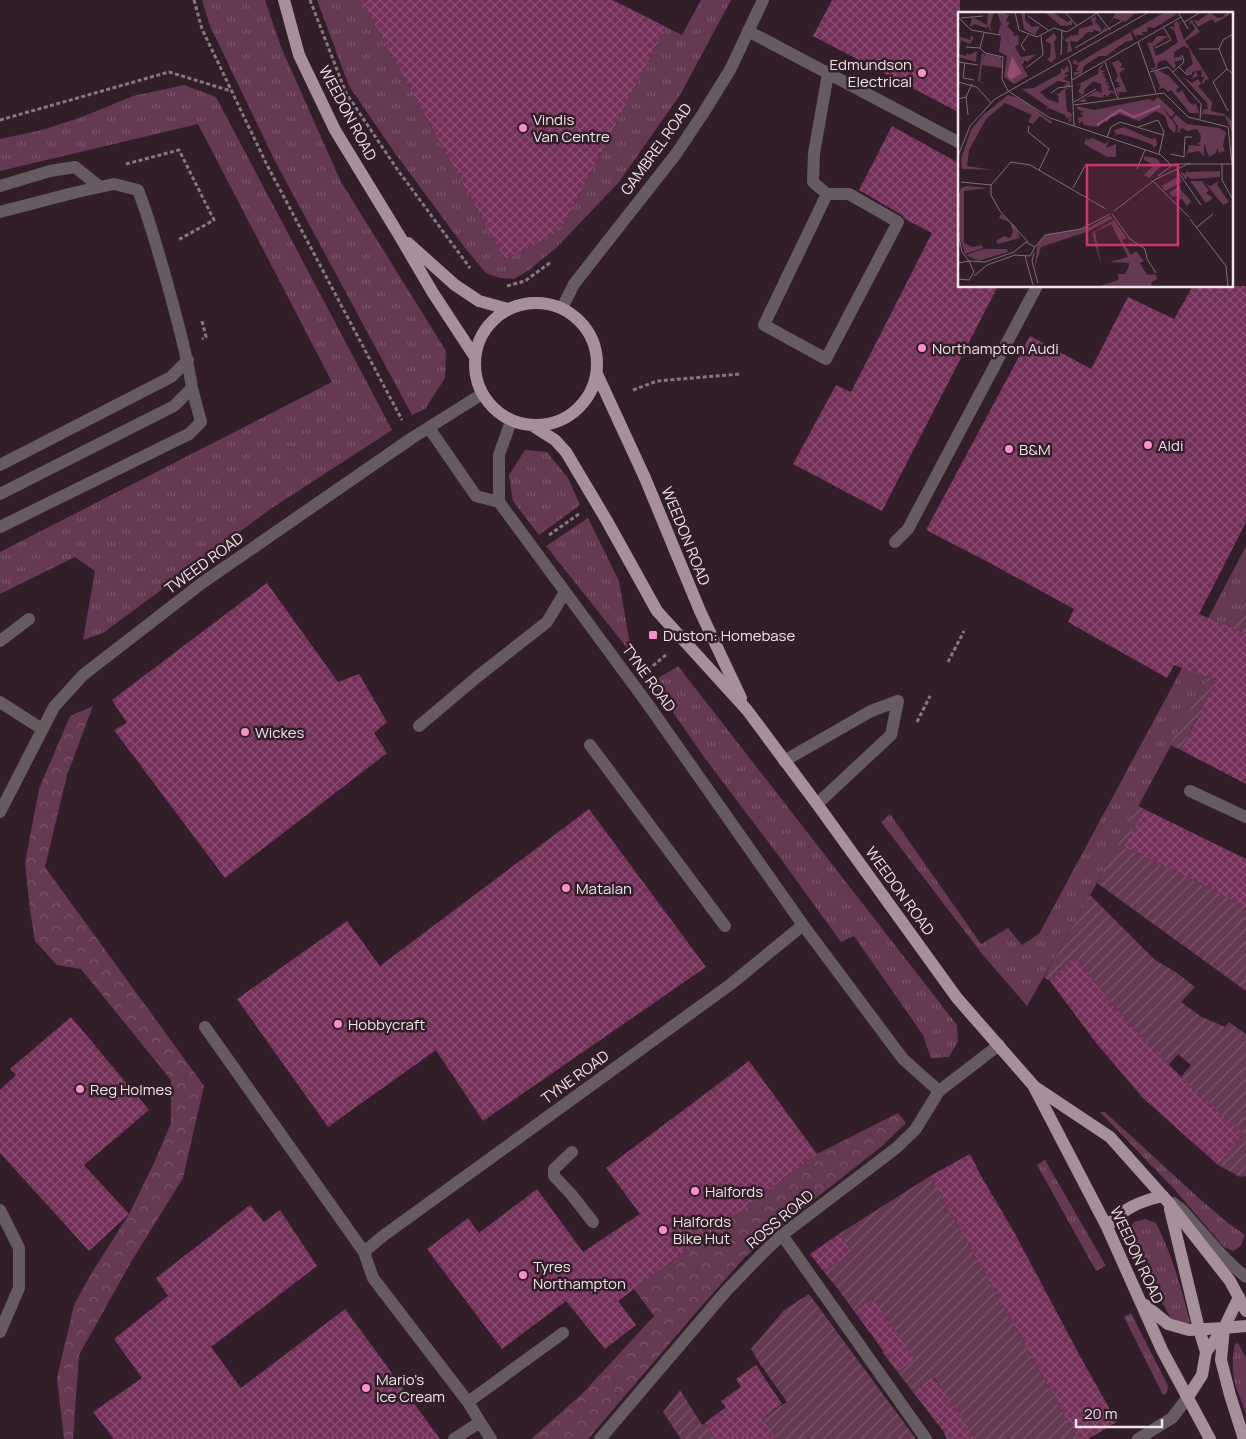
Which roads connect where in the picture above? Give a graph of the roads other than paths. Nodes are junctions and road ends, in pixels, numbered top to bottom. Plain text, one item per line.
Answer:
1 (284, 0) edge
2 (763, 0) edge
3 (748, 31) junction
4 (828, 74) junction
5 (958, 142) edge
6 (0, 186) edge
7 (100, 187) junction
8 (827, 194) junction
9 (0, 212) edge
10 (399, 235) junction
11 (1036, 288) edge
12 (562, 308) junction
13 (508, 309) junction
14 (475, 357) junction
15 (188, 360) junction
16 (597, 374) junction
17 (192, 388) junction
18 (482, 394) junction
19 (511, 421) junction
20 (534, 426) junction
21 (429, 428) junction
22 (0, 464) edge
23 (0, 494) edge
24 (499, 502) junction
25 (0, 528) edge
26 (895, 542) dead end
27 (565, 592) junction
28 (29, 619) dead end
29 (0, 641) edge
30 (0, 702) edge
31 (747, 710) junction
32 (419, 726) dead end
33 (42, 730) junction
34 (590, 745) dead end
35 (784, 761) junction
36 (1190, 791) dead end
37 (817, 804) junction
38 (0, 812) edge
39 (1246, 817) edge
40 (803, 925) junction
41 (725, 926) dead end
42 (205, 1027) dead end
43 (999, 1045) junction
44 (1033, 1085) junction
45 (939, 1091) junction
46 (572, 1152) dead end
47 (1165, 1199) junction
48 (0, 1210) edge
49 (593, 1222) dead end
50 (1107, 1227) junction
51 (782, 1235) junction
52 (364, 1252) junction
53 (1246, 1277) edge
54 (1242, 1295) edge
55 (1142, 1303) junction
56 (1246, 1311) edge
57 (1246, 1326) edge
58 (1224, 1328) junction
59 (1199, 1329) junction
60 (0, 1332) edge
61 (563, 1333) dead end
62 (1206, 1352) junction
63 (1188, 1397) junction
64 (468, 1402) junction
65 (480, 1422) junction
66 (454, 1439) edge
67 (491, 1439) edge
68 (600, 1439) edge
69 (926, 1439) edge
70 (1138, 1439) edge
71 (1210, 1439) edge
72 (1244, 1439) edge

1 - 10 main road, WEEDON ROAD
2 - 3 street, GAMBREL ROAD
3 - 4 street
3 - 12 street, GAMBREL ROAD
4 - 5 street
4 - 8 street
6 - 7 street
7 - 9 street
7 - 15 street
8 - 8 street
10 - 13 main road, WEEDON ROAD
10 - 14 main road, WEEDON ROAD
11 - 26 street
12 - 13 main road
12 - 16 main road
13 - 14 main road
14 - 18 main road
15 - 17 street
15 - 22 street
16 - 20 main road
16 - 31 main road, WEEDON ROAD
17 - 23 street
17 - 25 street
18 - 19 main road
18 - 21 street, TWEED ROAD
19 - 20 main road
19 - 24 street
20 - 31 main road, WEEDON ROAD
21 - 24 street
21 - 33 street, TWEED ROAD
24 - 27 street, TYNE ROAD
27 - 32 street
27 - 40 street, TYNE ROAD
28 - 29 street
30 - 33 street
31 - 35 main road, WEEDON ROAD
33 - 38 street, TWEED ROAD
34 - 41 street
35 - 37 main road, WEEDON ROAD
35 - 37 street
36 - 39 street
37 - 43 main road, WEEDON ROAD
40 - 45 street, TYNE ROAD
40 - 52 street, TYNE ROAD
42 - 52 street
43 - 44 main road, WEEDON ROAD
43 - 45 street, ROSS ROAD
44 - 47 main road, WEEDON ROAD
44 - 50 main road, WEEDON ROAD
45 - 51 street, ROSS ROAD
46 - 49 street
47 - 50 main road
47 - 53 street
47 - 54 main road, WEEDON ROAD
47 - 59 main road, WEEDON ROAD
48 - 60 street
50 - 55 main road, WEEDON ROAD
51 - 68 street, ROSS ROAD
51 - 69 street
52 - 64 street
54 - 56 main road, WEEDON ROAD
54 - 58 main road
55 - 59 main road
55 - 63 main road, WEEDON ROAD
57 - 58 main road
58 - 59 main road
58 - 62 main road
58 - 72 main road
59 - 62 main road, WEEDON ROAD
61 - 64 street
62 - 63 main road
63 - 70 street
63 - 71 main road, WEEDON ROAD
64 - 65 street
65 - 66 street
65 - 67 street

